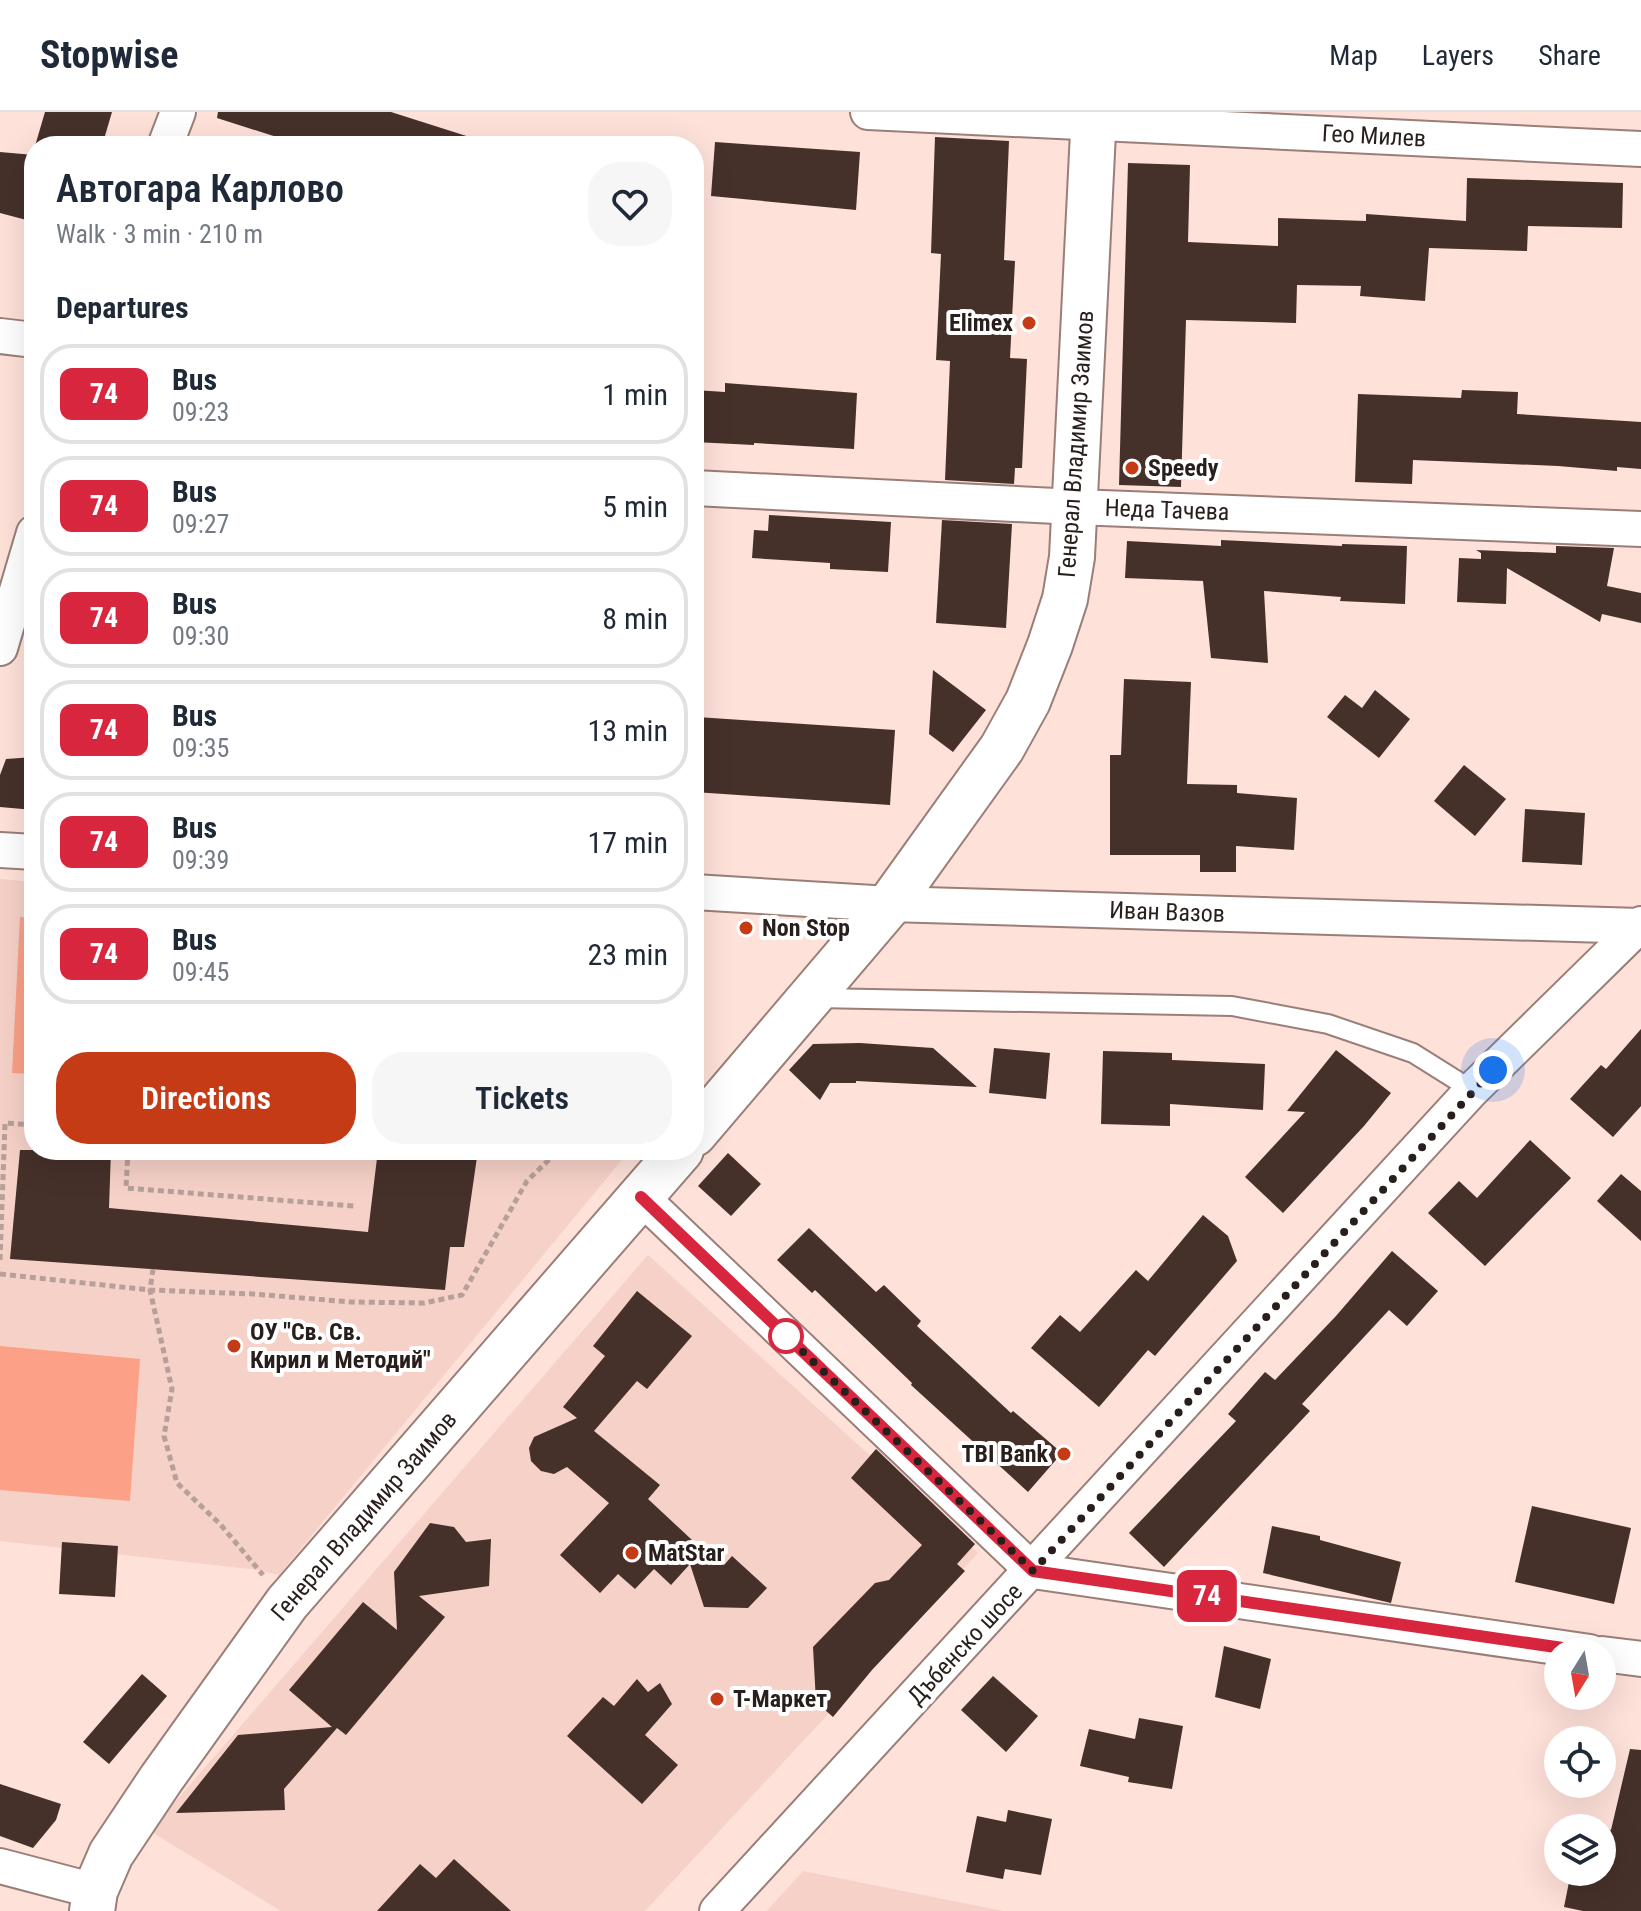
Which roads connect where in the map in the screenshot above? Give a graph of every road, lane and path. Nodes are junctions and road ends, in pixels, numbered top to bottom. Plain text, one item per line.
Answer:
1 (178, 112) edge
2 (868, 112) edge
3 (1094, 118) edge
4 (169, 136) edge
5 (1641, 149) edge
6 (0, 336) edge
7 (24, 339) edge
8 (704, 488) edge
9 (1076, 507) junction
10 (1641, 529) edge
11 (24, 567) edge
12 (0, 648) edge
13 (0, 850) edge
14 (24, 851) edge
15 (704, 893) edge
16 (890, 904) junction
17 (1640, 925) edge
18 (810, 998) junction
19 (1472, 1090) junction
20 (704, 1122) edge
21 (24, 1124) edge
22 (127, 1160) edge
23 (549, 1160) edge
24 (672, 1160) edge
25 (641, 1197) junction
26 (354, 1206) dead end
27 (0, 1260) edge
28 (153, 1269) dead end
29 (0, 1274) edge
30 (150, 1290) junction
31 (1033, 1571) junction
32 (287, 1603) junction
33 (1544, 1645) edge
34 (1616, 1656) edge
35 (1641, 1659) edge
36 (0, 1866) edge
37 (93, 1901) edge
38 (717, 1911) edge

1 - 4 street
2 - 3 street, Гео Милев
3 - 5 street, Гео Милев
3 - 9 street, Генерал Владимир Заимов
6 - 7 street
8 - 9 street, Неда Тачева
9 - 10 street, Неда Тачева
9 - 16 street, Генерал Владимир Заимов
11 - 12 street
13 - 14 street
15 - 16 street, Иван Вазов
16 - 17 street, Иван Вазов
16 - 18 street, Генерал Владимир Заимов
17 - 19 street, Дъбенско шосе
18 - 19 lane
18 - 20 street, Генерал Владимир Заимов
19 - 31 street, Дъбенско шосе
21 - 27 path
22 - 26 path
23 - 30 path
24 - 25 street, Генерал Владимир Заимов
25 - 31 street
25 - 32 street, Генерал Владимир Заимов
28 - 30 path
29 - 30 path
30 - 32 path
31 - 33 street
31 - 38 street, Дъбенско шосе
32 - 37 street, Генерал Владимир Заимов
34 - 35 street
36 - 37 street

